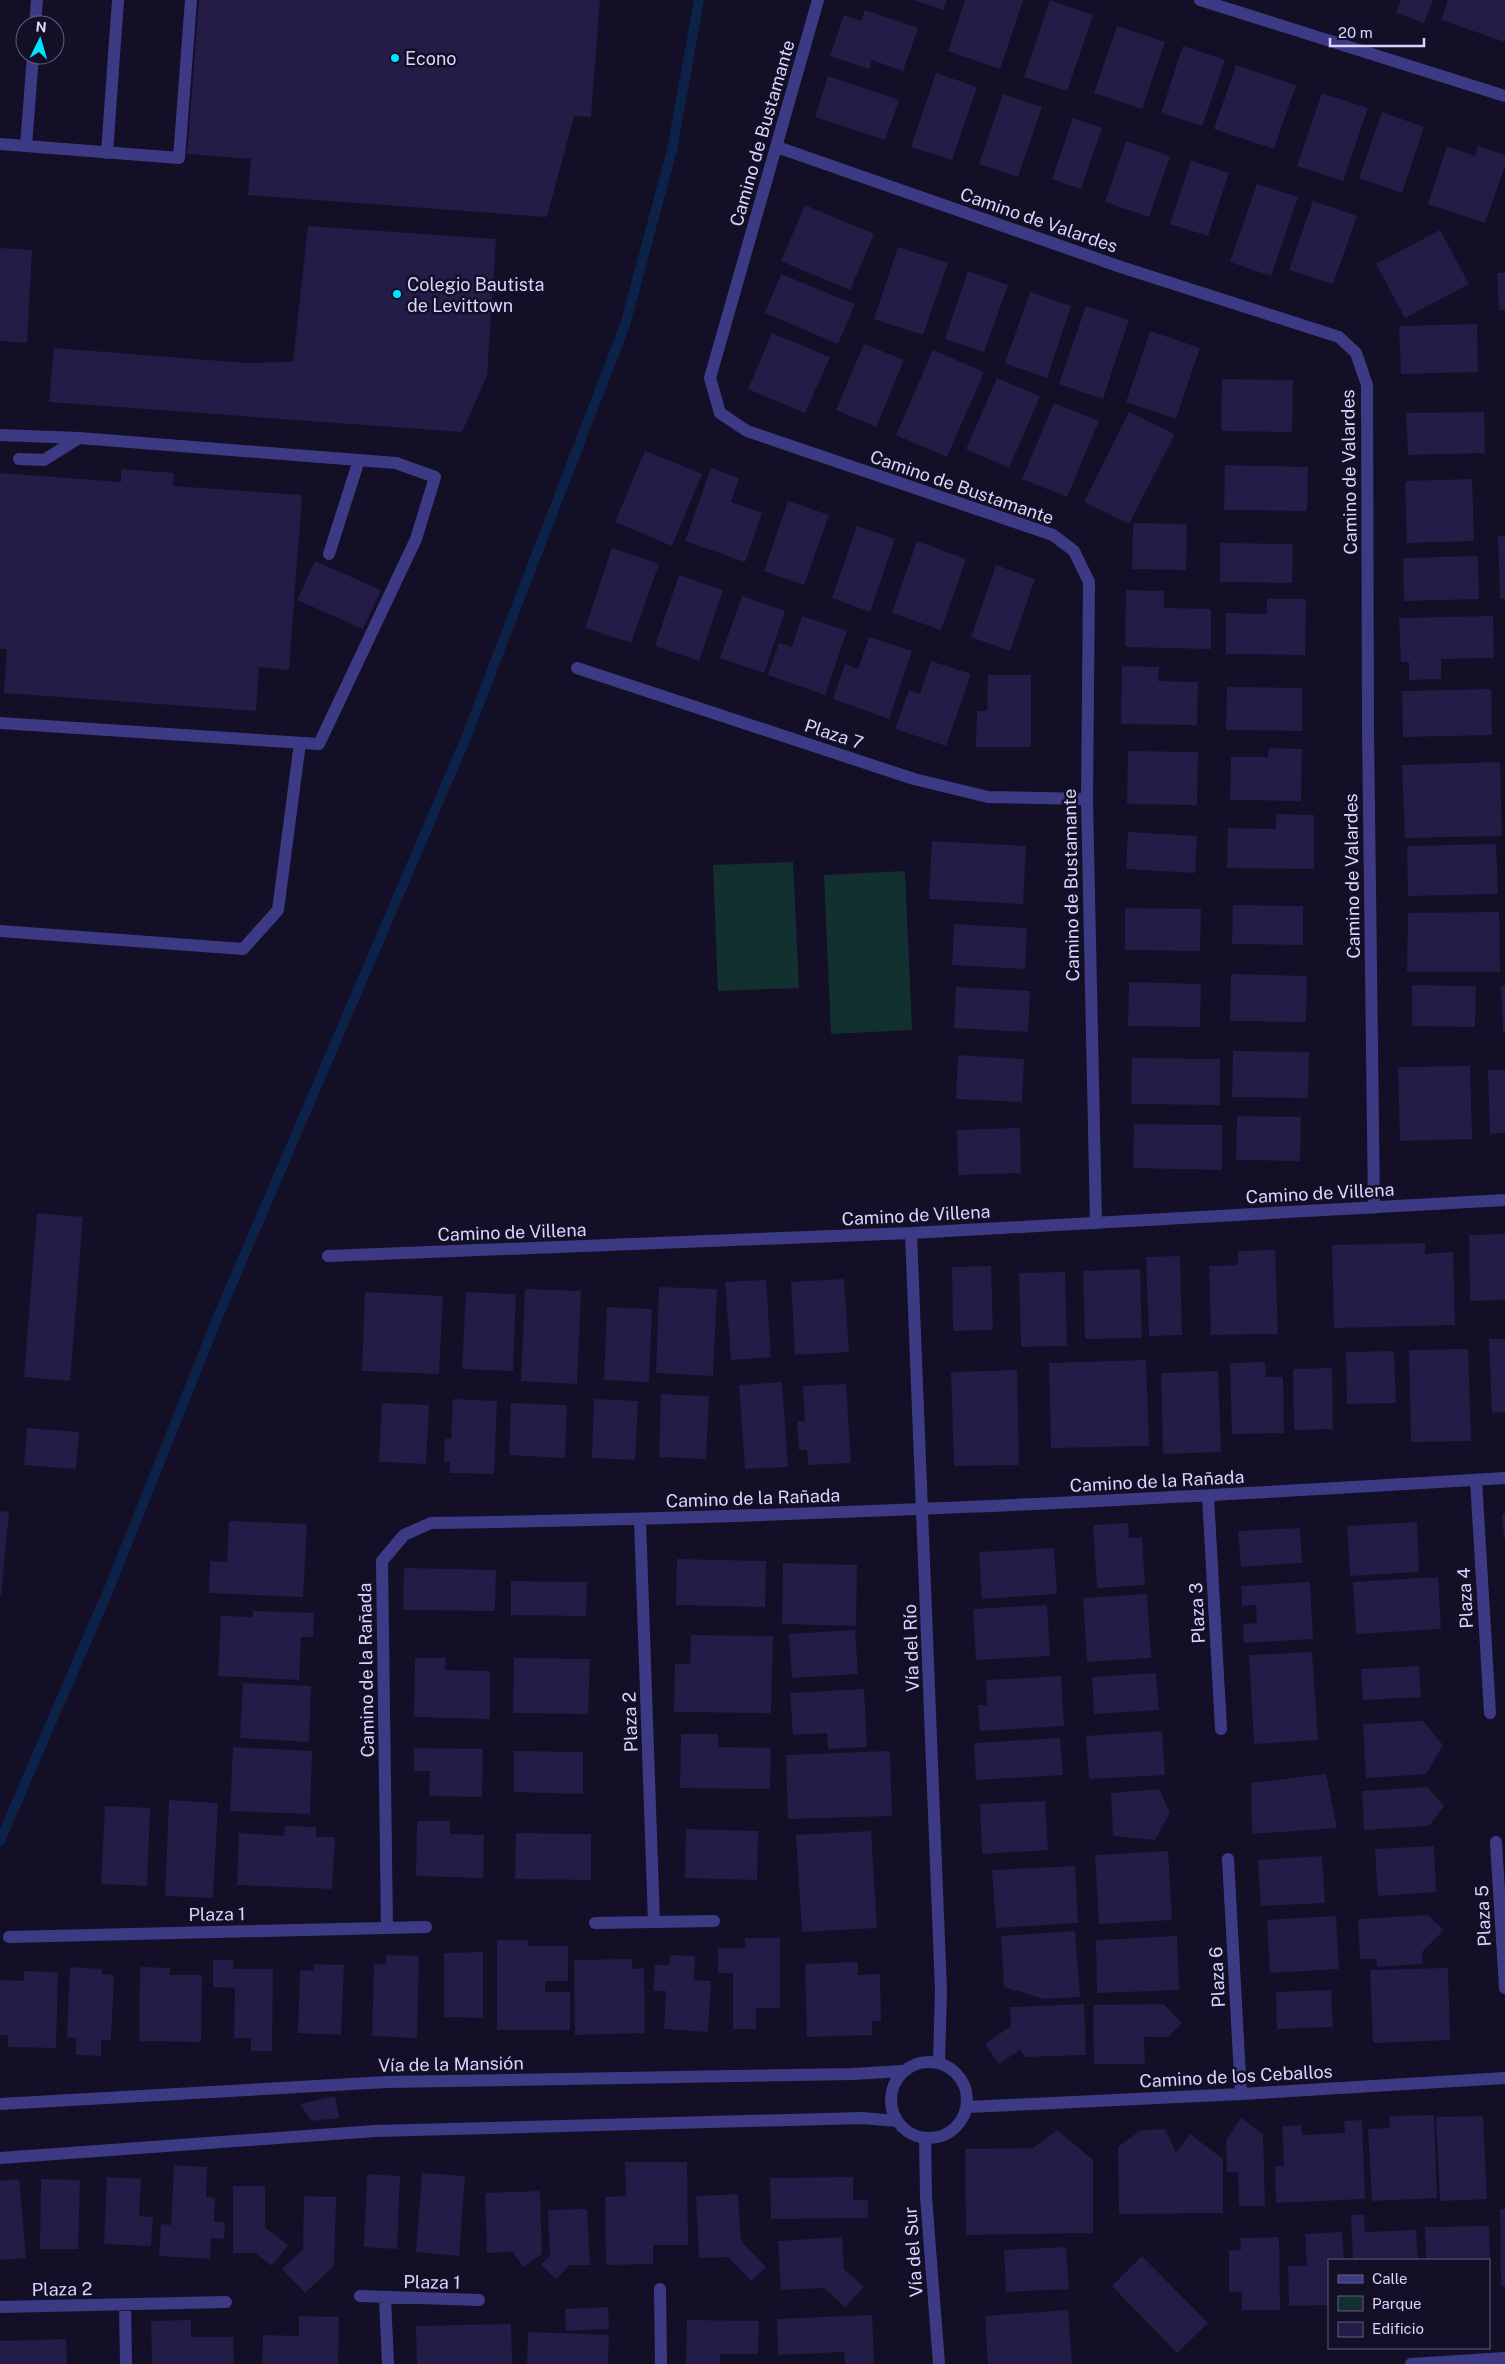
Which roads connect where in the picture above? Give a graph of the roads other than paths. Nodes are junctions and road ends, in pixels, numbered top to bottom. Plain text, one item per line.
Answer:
1 (37, 0) edge
2 (118, 0) edge
3 (191, 0) edge
4 (818, 0) edge
5 (1200, 0) edge
6 (36, 15) edge
7 (32, 65) edge
8 (1505, 96) edge
9 (0, 144) edge
10 (26, 146) junction
11 (777, 147) junction
12 (107, 152) junction
13 (0, 435) edge
14 (79, 438) junction
15 (19, 459) dead end
16 (359, 460) junction
17 (328, 554) dead end
18 (577, 668) dead end
19 (0, 723) edge
20 (300, 742) junction
21 (1087, 799) junction
22 (0, 931) edge
23 (1505, 1200) edge
24 (1374, 1208) junction
25 (1096, 1223) junction
26 (911, 1233) junction
27 (328, 1256) dead end
28 (1505, 1478) edge
29 (1476, 1480) junction
30 (1208, 1496) junction
31 (923, 1509) junction
32 (640, 1520) junction
33 (1490, 1713) dead end
34 (1221, 1729) dead end
35 (1496, 1842) dead end
36 (1228, 1859) dead end
37 (714, 1921) dead end
38 (654, 1922) junction
39 (595, 1923) dead end
40 (426, 1927) dead end
41 (386, 1928) junction
42 (10, 1936) dead end
43 (1505, 1988) edge
44 (939, 2062) junction
45 (903, 2071) junction
46 (1505, 2078) edge
47 (1241, 2094) junction
48 (0, 2104) edge
49 (968, 2107) junction
50 (897, 2121) junction
51 (925, 2138) junction
52 (0, 2158) edge
53 (660, 2289) dead end
54 (360, 2296) dead end
55 (385, 2298) junction
56 (479, 2300) dead end
57 (226, 2302) dead end
58 (125, 2305) junction
59 (0, 2308) edge
60 (1505, 2358) edge
61 (126, 2364) edge
62 (388, 2364) edge
63 (661, 2364) edge
64 (939, 2364) edge
65 (1411, 2364) edge

1 - 6 street
2 - 12 street
3 - 12 street
4 - 11 street, Camino de Bustamante
5 - 8 street
7 - 10 street
9 - 10 street
10 - 12 street
11 - 21 street, Camino de Bustamante
11 - 24 street, Camino de Valardes
13 - 14 street
14 - 15 street
14 - 16 street
16 - 17 street
16 - 20 street
18 - 21 street, Plaza 7
19 - 20 street
20 - 22 street
21 - 25 street, Camino de Bustamante
23 - 24 street, Camino de Villena
24 - 25 street, Camino de Villena
25 - 26 street, Camino de Villena
26 - 27 street, Camino de Villena
26 - 31 street, Vía del Río
28 - 29 street, Camino de la Rañada
29 - 30 street, Camino de la Rañada
29 - 33 street, Plaza 4
30 - 31 street, Camino de la Rañada
30 - 34 street, Plaza 3
31 - 32 street, Camino de la Rañada
31 - 44 street, Vía del Río
32 - 38 street, Plaza 2
32 - 41 street, Camino de la Rañada
35 - 43 street, Plaza 5
36 - 47 street, Plaza 6
37 - 38 street
38 - 39 street
40 - 41 street, Plaza 1
41 - 42 street, Plaza 1
44 - 45 street
44 - 49 street
45 - 48 street, Vía de la Mansión
45 - 50 street
46 - 47 street, Camino de los Ceballos
47 - 49 street, Camino de los Ceballos
49 - 51 street
50 - 51 street
50 - 52 street
51 - 64 street, Vía del Sur
53 - 63 street
54 - 55 street, Plaza 1
55 - 56 street, Plaza 1
55 - 62 street, Plaza 1
57 - 58 street, Plaza 2
58 - 59 street, Plaza 2
58 - 61 street
60 - 65 street

